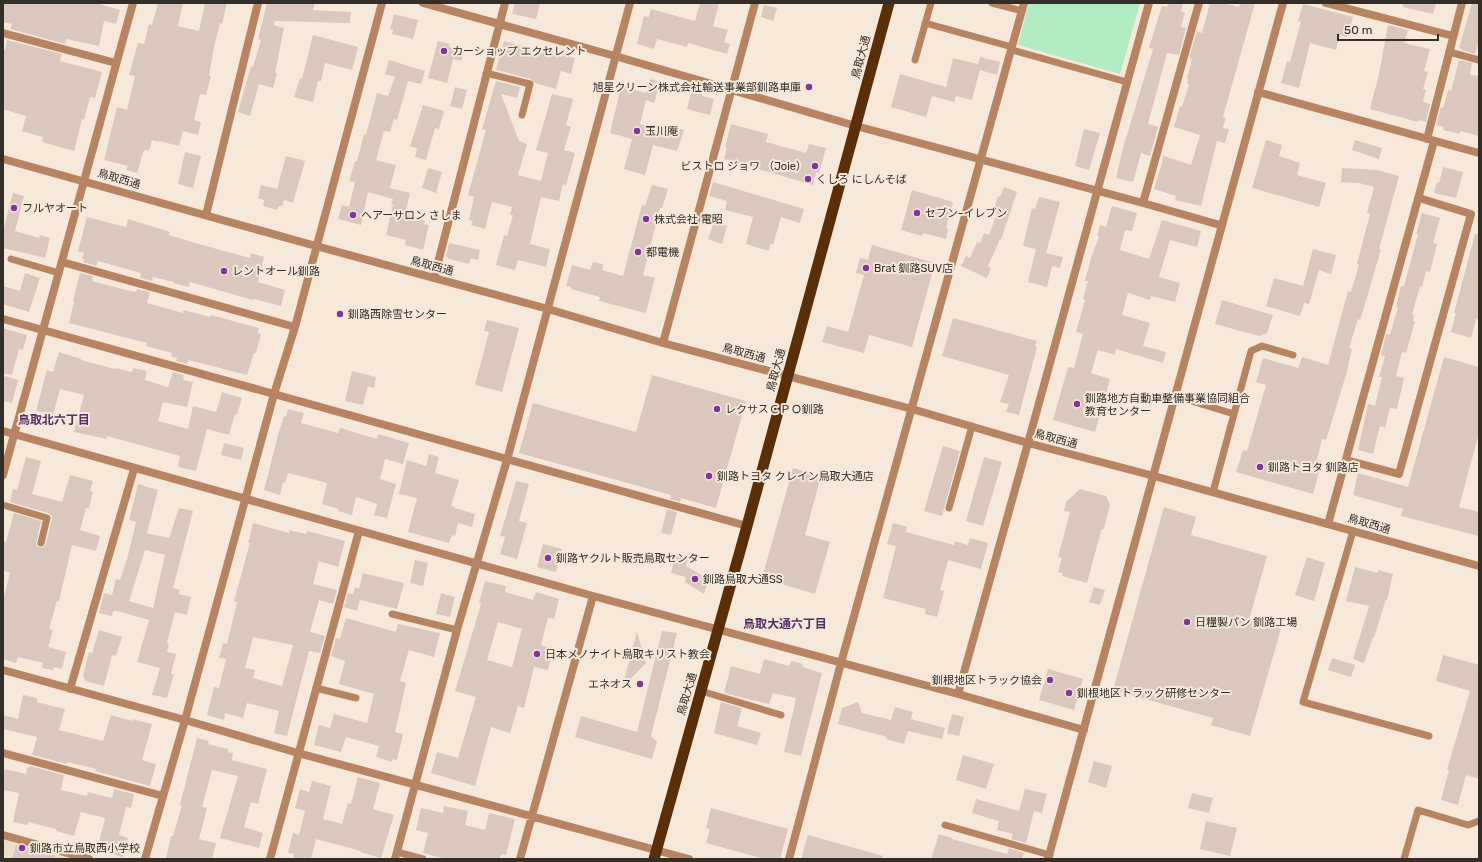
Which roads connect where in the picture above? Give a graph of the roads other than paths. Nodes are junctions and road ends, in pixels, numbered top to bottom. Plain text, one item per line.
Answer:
1 (133, 3) edge
2 (258, 3) edge
3 (382, 3) edge
4 (423, 3) edge
5 (505, 3) edge
6 (630, 3) edge
7 (755, 3) edge
8 (889, 3) edge
9 (931, 3) edge
10 (992, 3) edge
11 (1149, 3) edge
12 (1199, 3) edge
13 (1282, 3) edge
14 (1326, 3) edge
15 (1462, 3) edge
16 (1023, 7) edge
17 (925, 23) junction
18 (499, 24) junction
19 (3, 33) edge
20 (1454, 36) junction
21 (1012, 48) junction
22 (1450, 52) junction
23 (615, 56) junction
24 (915, 60) dead end
25 (1479, 60) edge
26 (116, 63) junction
27 (486, 73) junction
28 (1127, 82) junction
29 (732, 90) junction
30 (1258, 92) junction
31 (522, 115) dead end
32 (856, 126) junction
33 (1430, 140) junction
34 (1479, 153) edge
35 (3, 159) edge
36 (982, 159) junction
37 (85, 181) junction
38 (1097, 191) junction
39 (1419, 198) junction
40 (1144, 203) junction
41 (206, 215) junction
42 (1220, 225) junction
43 (316, 246) junction
44 (11, 259) dead end
45 (62, 262) junction
46 (59, 273) junction
47 (434, 278) junction
48 (548, 309) junction
49 (3, 319) edge
50 (294, 327) junction
51 (43, 330) junction
52 (663, 343) junction
53 (1293, 355) dead end
54 (788, 376) junction
55 (274, 394) junction
56 (1175, 396) junction
57 (912, 409) junction
58 (1234, 414) junction
59 (972, 426) junction
60 (3, 431) edge
61 (14, 434) junction
62 (1028, 443) junction
63 (507, 460) junction
64 (1346, 460) junction
65 (134, 469) junction
66 (3, 475) edge
67 (1154, 476) junction
68 (1213, 492) junction
69 (245, 499) junction
70 (3, 505) edge
71 (949, 508) dead end
72 (1328, 524) junction
73 (747, 526) junction
74 (360, 531) junction
75 (1353, 531) junction
76 (41, 543) dead end
77 (476, 563) junction
78 (1479, 566) edge
79 (593, 596) junction
80 (392, 614) dead end
81 (456, 630) junction
82 (718, 631) junction
83 (841, 663) junction
84 (3, 670) edge
85 (316, 688) junction
86 (70, 689) junction
87 (701, 691) junction
88 (958, 694) junction
89 (356, 698) dead end
90 (781, 715) dead end
91 (185, 720) junction
92 (1084, 730) junction
93 (1429, 736) dead end
94 (3, 753) edge
95 (298, 753) junction
96 (415, 785) junction
97 (163, 796) junction
98 (532, 817) junction
99 (1479, 821) edge
100 (945, 825) dead end
101 (3, 836) edge
102 (396, 855) edge
103 (656, 855) edge
104 (1049, 857) edge
105 (89, 859) edge
106 (145, 859) edge
107 (270, 859) edge
108 (423, 859) edge
109 (520, 859) edge
110 (688, 859) edge
111 (788, 859) edge
112 (1404, 859) edge

1 - 26 street
2 - 41 street
3 - 43 street
4 - 18 street
5 - 18 street
6 - 23 street
7 - 29 street
8 - 32 highway, 鳥取大通
9 - 17 lane
10 - 16 lane
11 - 28 street
12 - 40 street
13 - 30 street
14 - 20 street
15 - 20 street
16 - 21 street
17 - 21 lane
17 - 24 lane
18 - 23 street
18 - 27 street
19 - 26 street
20 - 22 street
21 - 28 lane
21 - 36 street
22 - 25 lane
22 - 33 street
23 - 29 street
23 - 48 street
26 - 37 street
27 - 31 lane
27 - 47 street
28 - 38 street
29 - 32 street
29 - 52 street
30 - 33 street
30 - 42 street
32 - 36 street
32 - 54 highway, 鳥取大通
33 - 34 street
33 - 39 street
35 - 37 street, 鳥取西通
36 - 38 street
36 - 57 street
37 - 41 street, 鳥取西通
37 - 45 street
38 - 40 street
38 - 62 street
39 - 64 street
39 - 64 street
40 - 42 street
41 - 43 street, 鳥取西通
42 - 56 street
43 - 47 street, 鳥取西通
43 - 50 street
44 - 46 lane
45 - 46 street
45 - 50 street
46 - 51 street
47 - 48 street, 鳥取西通
48 - 52 street, 鳥取西通
48 - 63 street
49 - 51 street
50 - 55 street
51 - 55 street
51 - 61 street
52 - 54 street, 鳥取西通
53 - 58 lane
54 - 57 street, 鳥取西通
54 - 73 highway, 鳥取大通
55 - 63 street
55 - 69 street
56 - 58 lane
56 - 67 street
57 - 59 street, 鳥取西通
57 - 83 street
58 - 68 lane
59 - 62 street, 鳥取西通
59 - 71 lane
60 - 61 street
61 - 65 street
61 - 66 street
62 - 67 street, 鳥取西通
62 - 88 street
63 - 73 street
63 - 77 street
64 - 72 street
65 - 69 street
65 - 86 street
67 - 68 street, 鳥取西通
67 - 92 street
68 - 72 street, 鳥取西通
69 - 74 street
69 - 91 street
70 - 76 lane
72 - 75 street, 鳥取西通
73 - 82 highway, 鳥取大通
74 - 77 street
74 - 85 street
75 - 78 street, 鳥取西通
75 - 93 lane
77 - 79 street
77 - 81 street
79 - 82 street
79 - 98 street
80 - 81 lane
81 - 96 street
82 - 83 street
82 - 87 highway, 鳥取大通
83 - 88 street
83 - 111 street
84 - 86 street
85 - 89 lane
85 - 95 street
86 - 91 street
87 - 90 lane
87 - 103 highway, 鳥取大通
88 - 92 street
91 - 95 street
91 - 97 street
92 - 104 street
94 - 97 street
95 - 96 street
95 - 107 street
96 - 98 street
96 - 102 street
97 - 106 street
98 - 103 street
98 - 109 street
99 - 112 lane
100 - 104 lane
101 - 105 street
102 - 108 lane
103 - 110 street

